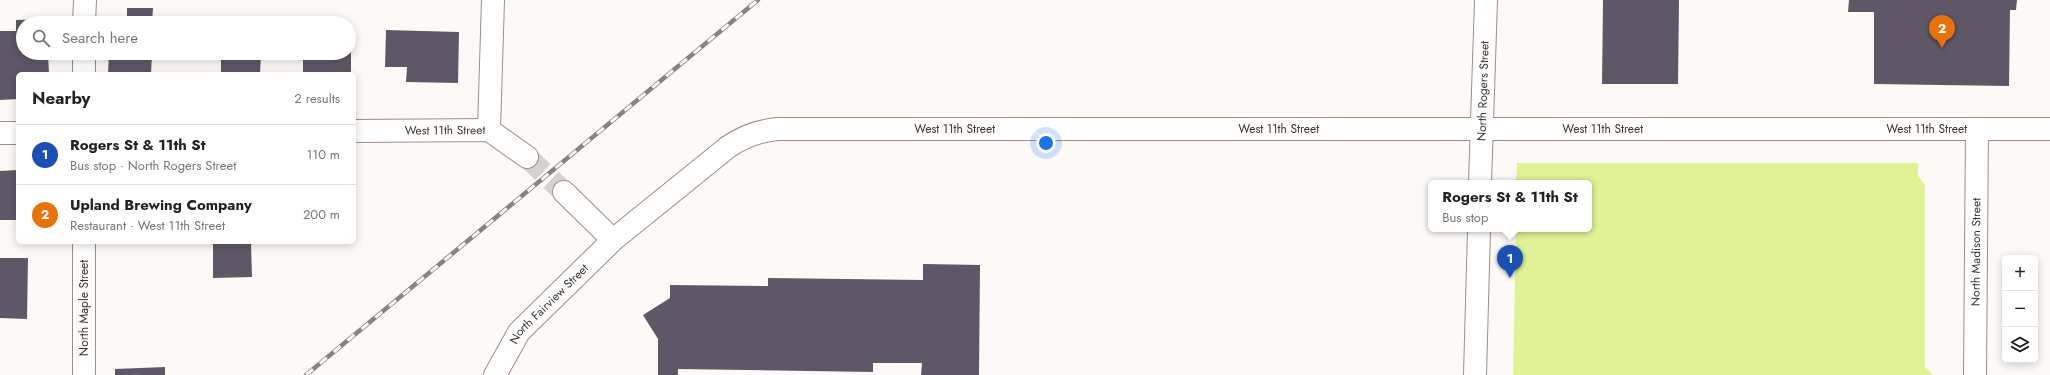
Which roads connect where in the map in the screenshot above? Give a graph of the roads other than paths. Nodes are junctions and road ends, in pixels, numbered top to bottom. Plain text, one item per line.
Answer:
1 (84, 0) edge
2 (493, 0) edge
3 (1486, 0) edge
4 (84, 16) edge
5 (84, 60) edge
6 (84, 72) edge
7 (1483, 129) junction
8 (1977, 129) junction
9 (2050, 129) edge
10 (489, 130) junction
11 (356, 131) edge
12 (0, 133) edge
13 (16, 133) edge
14 (527, 157) tunnel mouth
15 (1480, 180) edge
16 (564, 192) tunnel mouth
17 (1479, 232) edge
18 (613, 240) junction
19 (84, 244) edge
20 (84, 374) dead end
21 (495, 375) edge
22 (1475, 375) edge
23 (1975, 375) edge

1 - 4 street
2 - 10 street
3 - 7 street, North Rogers Street
5 - 6 street
7 - 8 street, West 11th Street
7 - 15 street, North Rogers Street
7 - 18 street, West 11th Street
8 - 9 street, West 11th Street
8 - 23 street, North Madison Street
10 - 11 street, West 11th Street
10 - 14 street, West 11th Street
12 - 13 street
16 - 18 street
17 - 22 street
18 - 21 street, North Fairview Street
19 - 20 street, North Maple Street

